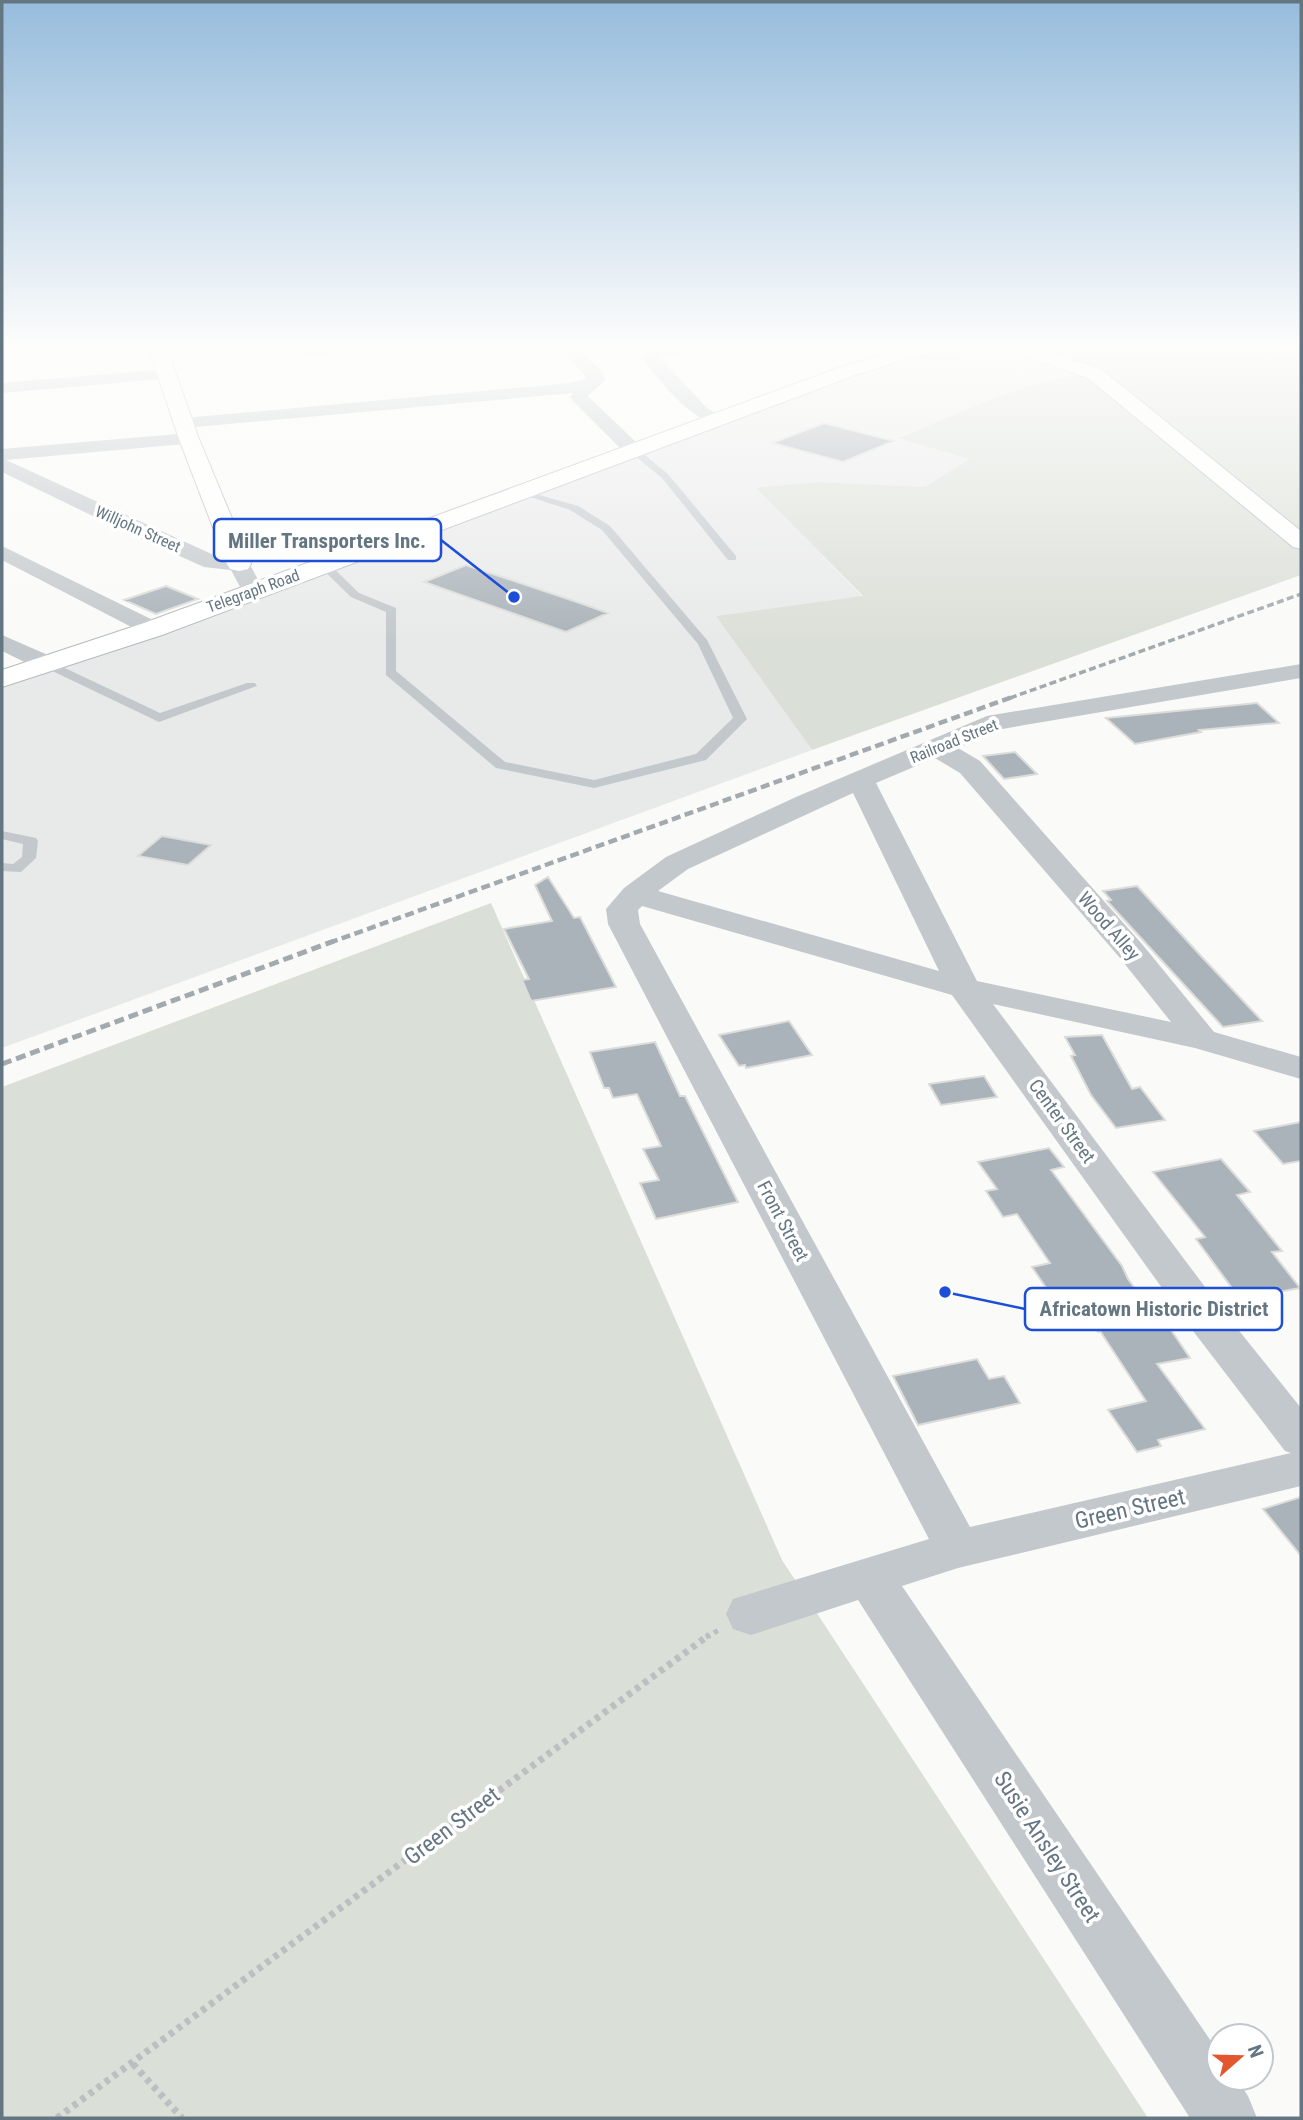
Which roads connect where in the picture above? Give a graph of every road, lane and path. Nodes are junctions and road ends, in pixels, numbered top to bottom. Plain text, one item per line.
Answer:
1 (79, 445) edge
2 (192, 445) edge
3 (629, 445) edge
4 (647, 445) edge
5 (1182, 445) edge
6 (633, 450) junction
7 (2, 455) edge
8 (2, 465) edge
9 (522, 491) junction
10 (1301, 542) edge
11 (2, 552) edge
12 (732, 558) dead end
13 (239, 564) junction
14 (324, 565) junction
15 (253, 591) junction
16 (153, 629) junction
17 (2, 642) edge
18 (48, 664) junction
19 (1301, 671) edge
20 (2, 681) edge
21 (251, 686) dead end
22 (937, 747) junction
23 (860, 780) junction
24 (2, 835) edge
25 (2, 867) edge
26 (635, 894) junction
27 (964, 988) junction
28 (1202, 1039) junction
29 (1301, 1068) edge
30 (1301, 1439) edge
31 (1301, 1468) edge
32 (958, 1549) junction
33 (869, 1577) junction
34 (751, 1614) joint
35 (133, 2064) junction
36 (57, 2118) edge
37 (182, 2118) edge
38 (1226, 2118) edge

1 - 7 street
2 - 13 street
3 - 6 street
4 - 6 street, Telegraph Road
5 - 10 street
6 - 9 street, Telegraph Road
6 - 12 lane
8 - 13 street, Willjohn Street
9 - 14 street, Telegraph Road
9 - 14 lane
11 - 16 street
13 - 15 street
14 - 15 street, Telegraph Road
15 - 16 street, Telegraph Road
16 - 18 street, Telegraph Road
17 - 18 street
18 - 20 street, Telegraph Road
18 - 21 lane
19 - 22 street, Railroad Street
22 - 23 street, Railroad Street
22 - 28 street, Wood Alley
23 - 26 street, Railroad Street
23 - 27 street, Center Street
24 - 25 lane
26 - 27 street
26 - 32 street, Front Street
27 - 28 street
27 - 30 street, Center Street
28 - 29 street
31 - 32 street, Green Street
32 - 33 street, Green Street
33 - 34 street
33 - 38 street, Susie Ansley Street
34 - 35 path, Green Street
35 - 36 path, Green Street
35 - 37 path

